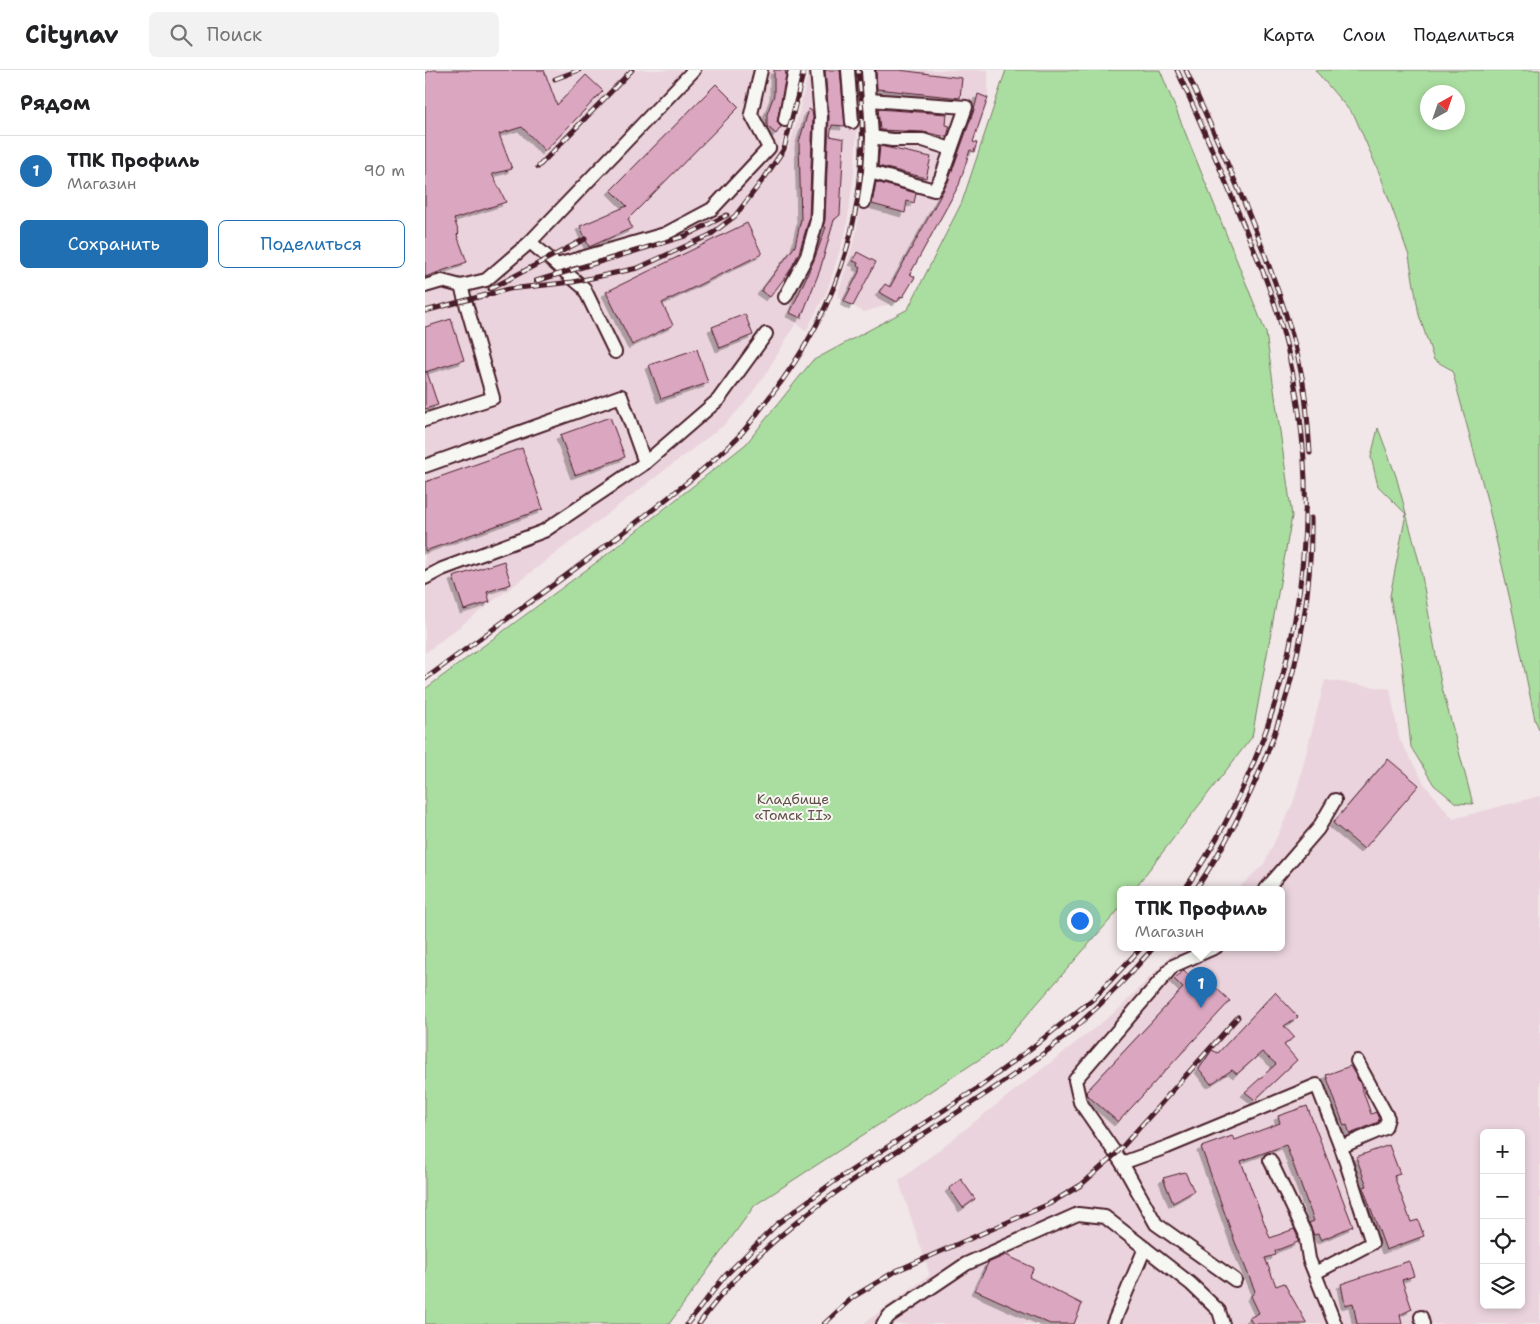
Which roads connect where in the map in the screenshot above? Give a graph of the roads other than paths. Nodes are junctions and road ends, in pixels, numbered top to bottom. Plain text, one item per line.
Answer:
1 (693, 70) edge
2 (761, 70) edge
3 (795, 70) edge
4 (817, 70) edge
5 (848, 70) edge
6 (867, 70) edge
7 (869, 100) junction
8 (785, 120) dead end
9 (852, 122) dead end
10 (872, 137) junction
11 (951, 149) junction
12 (870, 172) junction
13 (864, 202) dead end
14 (530, 242) junction
15 (557, 265) junction
16 (425, 286) edge
17 (461, 286) junction
18 (785, 297) dead end
19 (766, 334) dead end
20 (615, 352) dead end
21 (425, 420) edge
22 (645, 463) junction
23 (425, 466) edge
24 (425, 578) edge
25 (1335, 800) dead end
26 (1269, 886) edge
27 (1208, 951) edge
28 (1357, 1061) dead end
29 (1341, 1147) junction
30 (1270, 1160) dead end
31 (1122, 1163) junction
32 (1145, 1248) junction
33 (1315, 1273) junction
34 (1235, 1280) dead end
35 (883, 1324) edge
36 (1113, 1324) edge
37 (1223, 1324) edge
38 (1335, 1324) edge

1 - 14 lane
2 - 15 lane
3 - 8 lane
4 - 18 lane
5 - 9 lane
6 - 7 lane
7 - 10 lane
7 - 11 lane
10 - 11 lane
10 - 12 lane
11 - 12 lane
12 - 13 lane
14 - 15 lane
14 - 17 lane
15 - 20 lane
16 - 17 lane
17 - 21 lane
19 - 22 lane
22 - 23 lane
22 - 24 lane
25 - 26 lane
27 - 31 lane
28 - 29 lane
29 - 31 lane
29 - 33 lane
30 - 33 lane
31 - 34 lane
32 - 35 lane
32 - 36 lane
32 - 37 lane
33 - 38 lane

